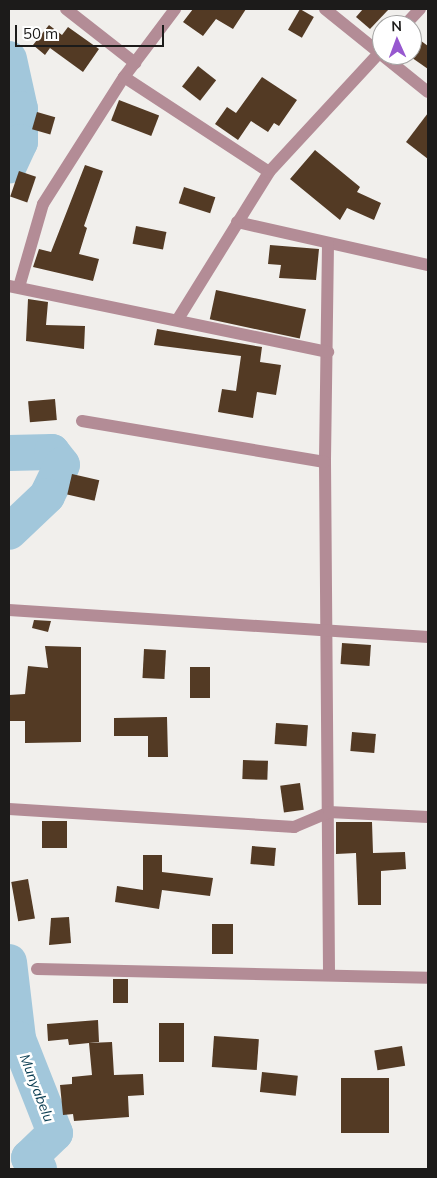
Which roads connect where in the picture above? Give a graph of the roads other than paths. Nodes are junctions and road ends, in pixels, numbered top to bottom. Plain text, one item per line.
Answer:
1 (66, 9) edge
2 (175, 9) edge
3 (325, 9) edge
4 (372, 46) edge
5 (372, 61) edge
6 (135, 63) junction
7 (396, 65) edge
8 (124, 78) junction
9 (428, 92) edge
10 (269, 172) junction
11 (237, 222) junction
12 (328, 244) junction
13 (426, 261) edge
14 (14, 287) edge
15 (178, 319) junction
16 (328, 352) junction
17 (82, 421) dead end
18 (324, 462) junction
19 (9, 610) edge
20 (328, 627) junction
21 (428, 637) edge
22 (9, 809) edge
23 (329, 812) junction
24 (428, 816) edge
25 (37, 969) dead end
26 (330, 973) junction
27 (428, 978) edge

1 - 6 street
2 - 6 street
3 - 4 street
5 - 10 street
6 - 8 street
7 - 9 street
8 - 10 street
8 - 14 street
10 - 11 street
11 - 12 street
11 - 15 street
12 - 13 street
12 - 16 street
14 - 15 street
15 - 16 street
16 - 18 street
17 - 18 street
18 - 20 street
19 - 20 street
20 - 21 street
20 - 23 street
22 - 23 street
23 - 24 street
23 - 26 street
25 - 26 street
26 - 27 street

